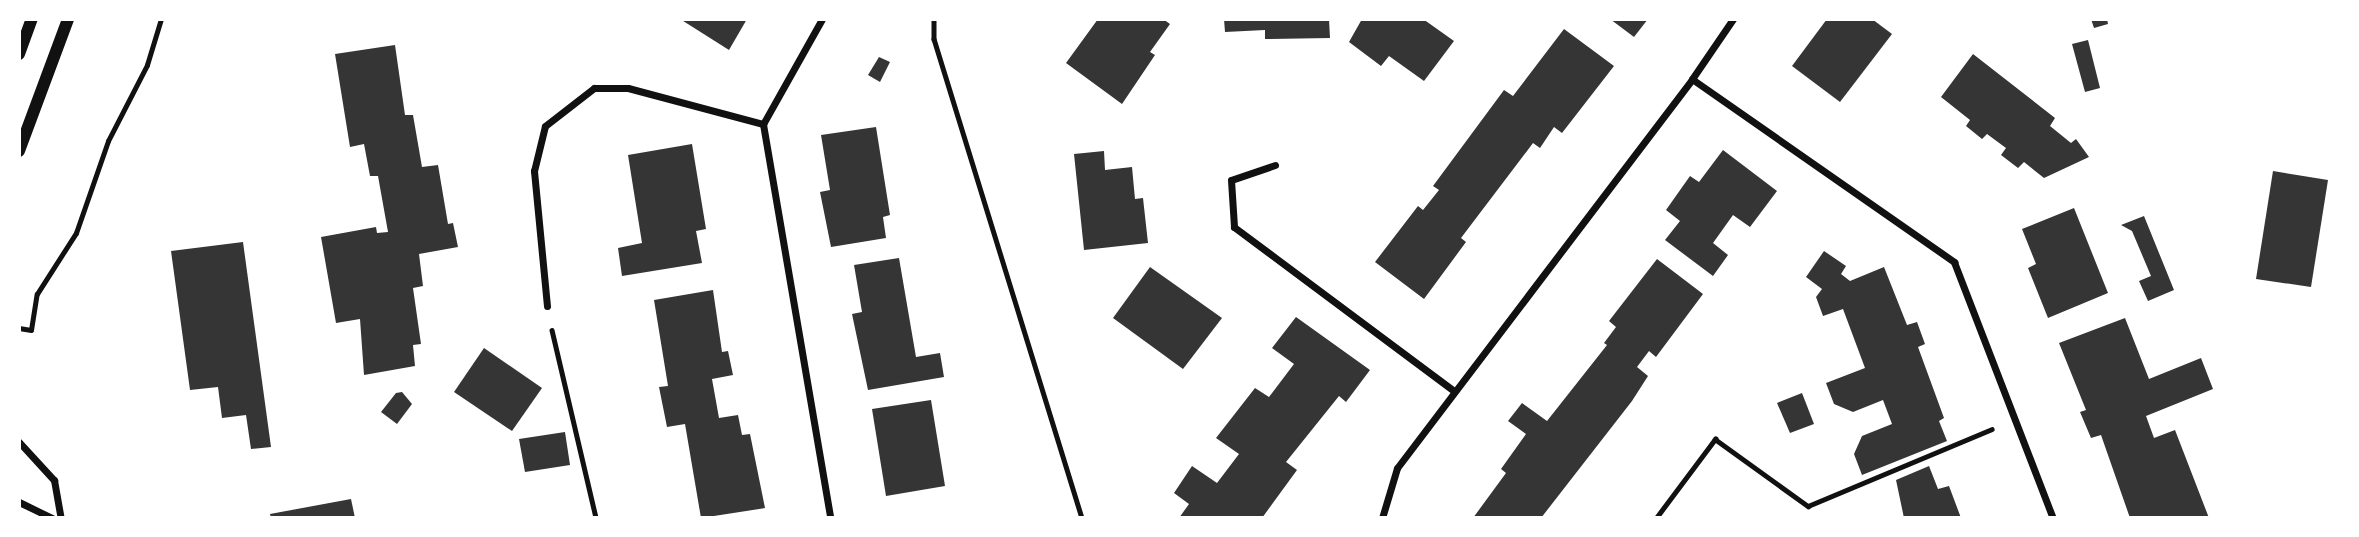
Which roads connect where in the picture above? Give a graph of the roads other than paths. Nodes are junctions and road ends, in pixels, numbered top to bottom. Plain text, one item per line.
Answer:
1 (32, 19) edge
2 (68, 19) edge
3 (822, 19) edge
4 (1733, 19) edge
5 (19, 54) edge
6 (1692, 79) junction
7 (763, 124) junction
8 (19, 151) edge
9 (1275, 165) dead end
10 (547, 306) road end
11 (1453, 390) junction
12 (19, 442) edge
13 (19, 502) edge
14 (52, 518) edge
15 (61, 518) edge
16 (830, 518) edge
17 (1382, 518) edge
18 (2053, 518) edge

1 - 5 street
2 - 8 street
3 - 7 street
4 - 6 street
6 - 11 street
6 - 18 street
7 - 10 street
7 - 16 street
9 - 11 street
11 - 17 street
12 - 15 street
13 - 14 street

